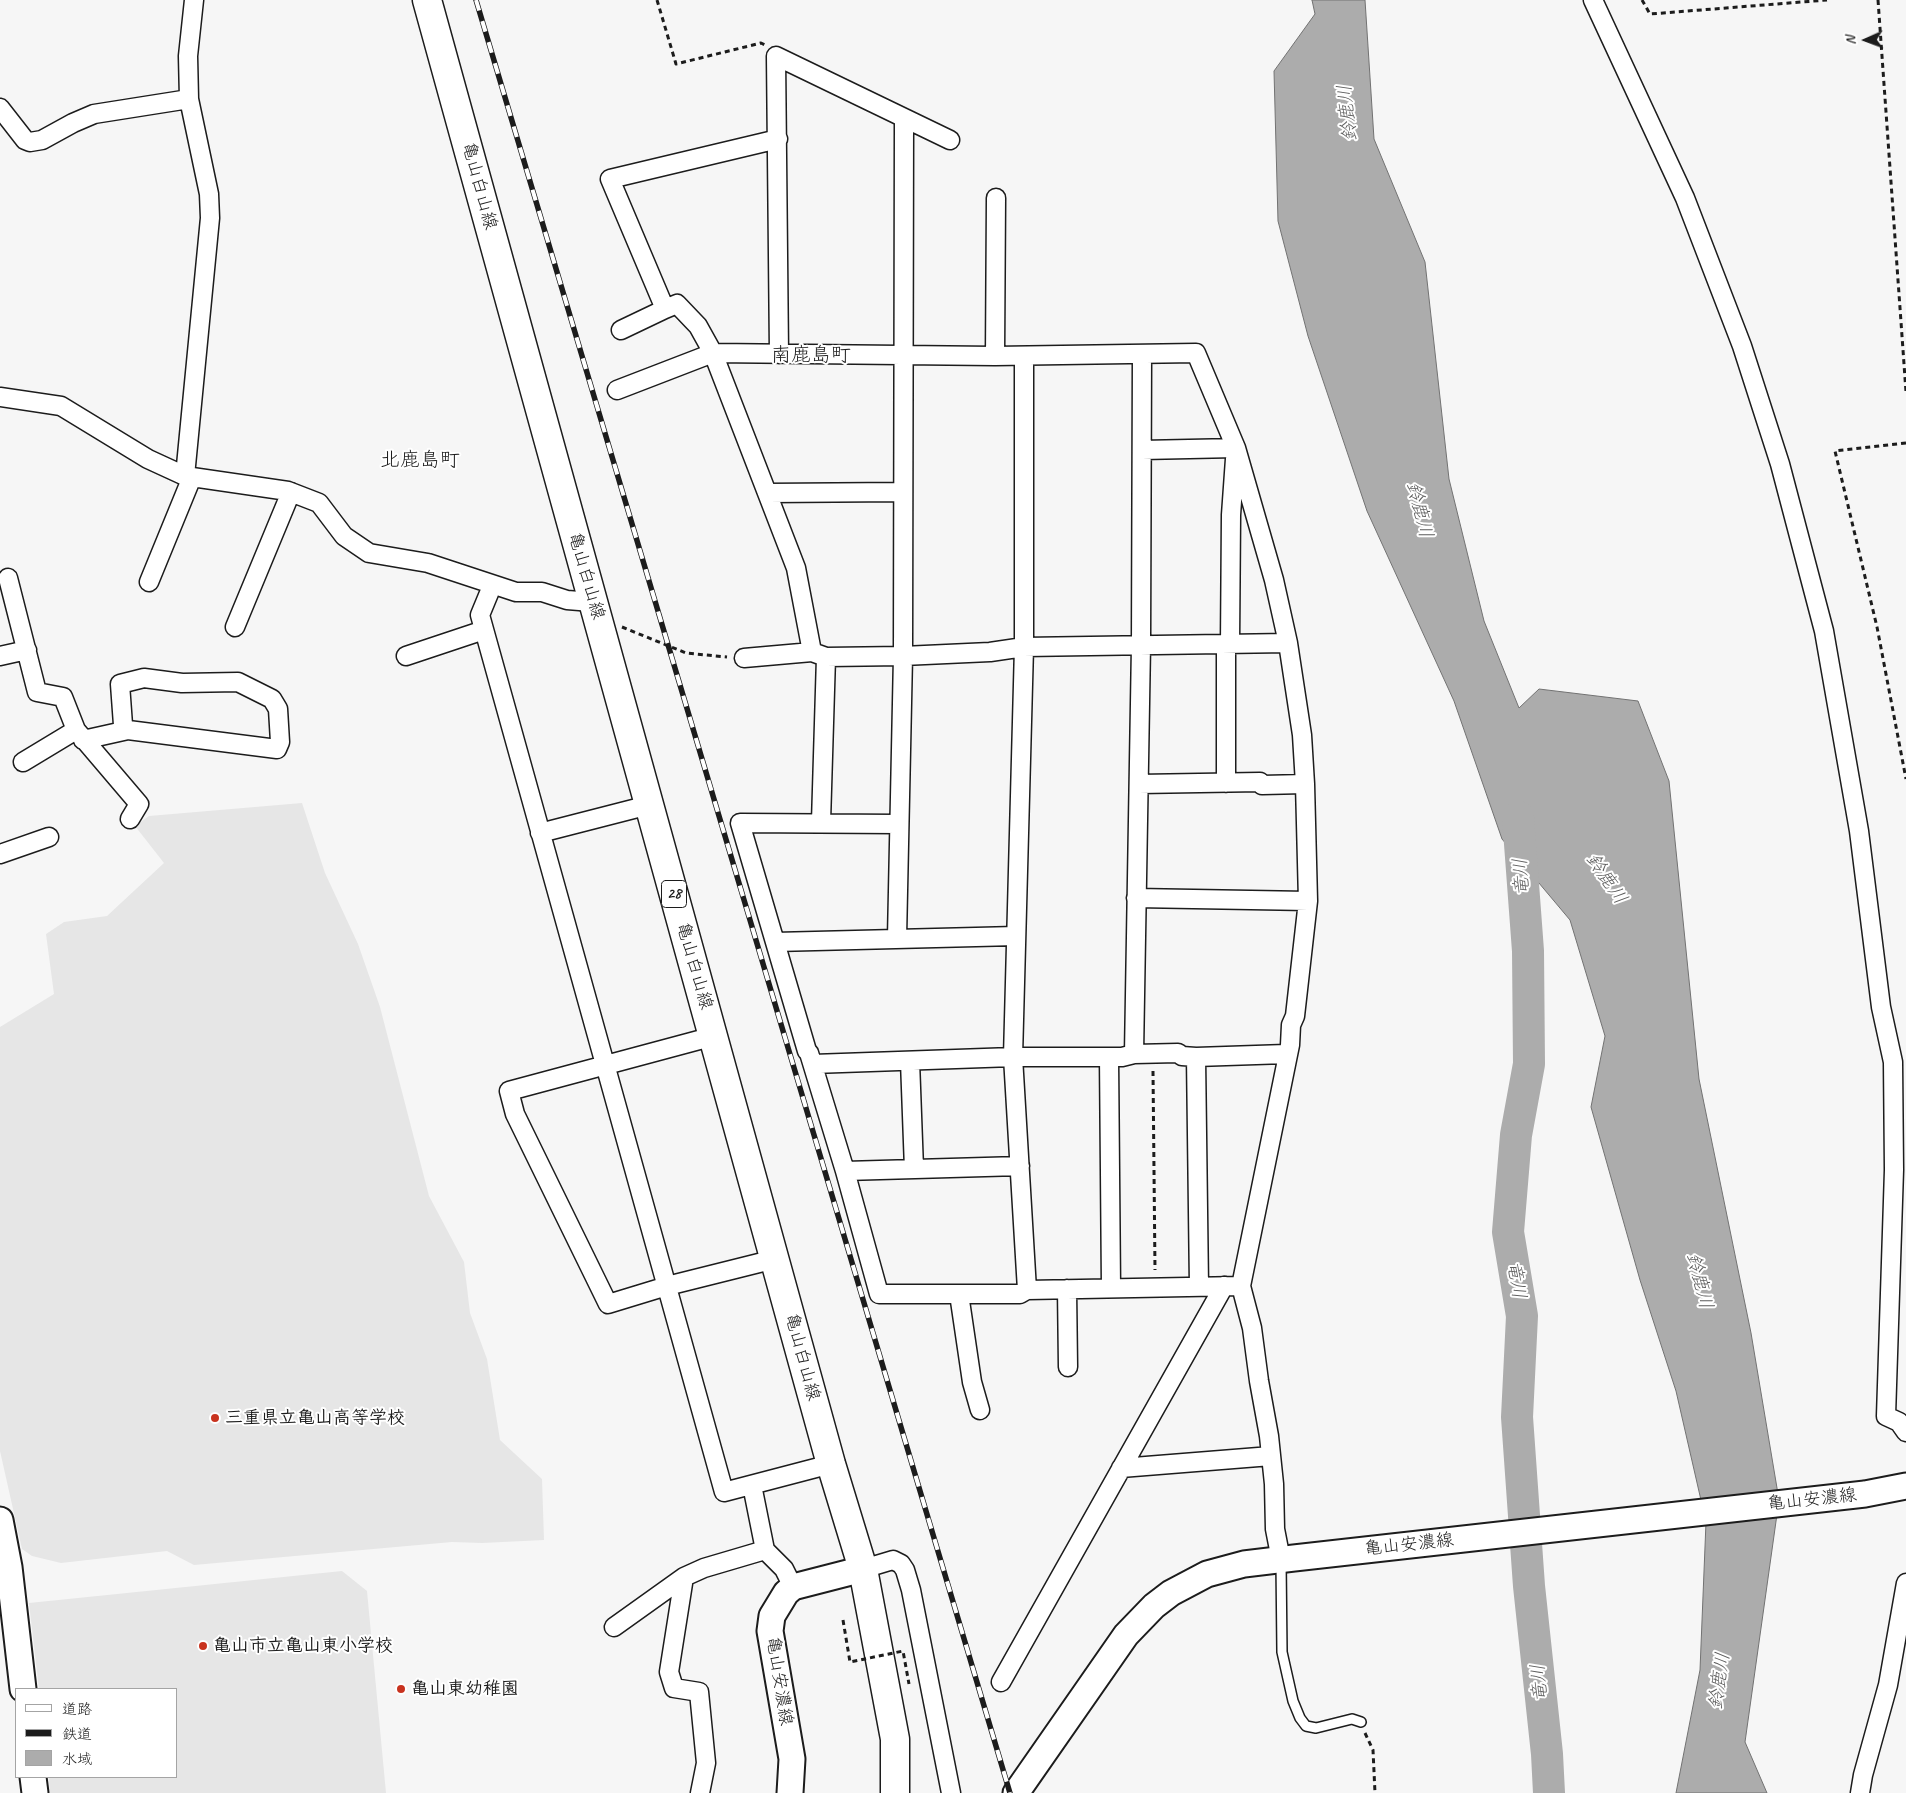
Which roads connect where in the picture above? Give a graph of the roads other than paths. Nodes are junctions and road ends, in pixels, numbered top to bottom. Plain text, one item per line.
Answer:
1 (194, 0) edge
2 (427, 0) edge
3 (1593, 0) edge
4 (189, 98) junction
5 (0, 108) edge
6 (904, 118) junction
7 (778, 139) junction
8 (950, 140) dead end
9 (996, 198) dead end
10 (665, 309) junction
11 (621, 330) dead end
12 (713, 353) junction
13 (779, 354) junction
14 (1142, 354) junction
15 (904, 355) junction
16 (995, 356) junction
17 (1024, 356) junction
18 (617, 390) dead end
19 (0, 397) edge
20 (1236, 448) junction
21 (1142, 450) junction
22 (188, 477) junction
23 (290, 492) junction
24 (902, 492) junction
25 (768, 494) junction
26 (8, 578) dead end
27 (149, 582) dead end
28 (492, 586) junction
29 (592, 602) junction
30 (235, 627) dead end
31 (484, 630) junction
32 (1288, 642) junction
33 (1228, 644) junction
34 (1141, 645) junction
35 (1024, 648) junction
36 (26, 650) junction
37 (819, 655) junction
38 (0, 656) edge
39 (406, 656) dead end
40 (903, 656) junction
41 (744, 658) road end
42 (128, 730) junction
43 (80, 735) junction
44 (24, 762) dead end
45 (1226, 783) junction
46 (1139, 784) junction
47 (1306, 784) junction
48 (649, 804) junction
49 (130, 819) dead end
50 (821, 822) junction
51 (898, 824) junction
52 (540, 833) junction
53 (49, 837) dead end
54 (0, 854) edge
55 (1136, 898) junction
56 (1308, 902) junction
57 (1016, 936) junction
58 (897, 938) junction
59 (775, 942) junction
60 (714, 1036) junction
61 (1134, 1054) junction
62 (1286, 1054) junction
63 (1013, 1057) junction
64 (1109, 1057) junction
65 (1196, 1057) junction
66 (910, 1061) junction
67 (813, 1064) junction
68 (605, 1066) junction
69 (1020, 1166) junction
70 (914, 1169) junction
71 (845, 1171) junction
72 (775, 1259) junction
73 (667, 1286) junction
74 (1233, 1286) junction
75 (1199, 1287) junction
76 (1111, 1288) junction
77 (1067, 1289) junction
78 (1027, 1290) junction
79 (958, 1294) junction
80 (1068, 1367) dead end
81 (980, 1410) dead end
82 (1906, 1432) edge
83 (1271, 1456) junction
84 (831, 1464) junction
85 (1121, 1468) junction
86 (752, 1485) junction
87 (1906, 1486) edge
88 (0, 1520) edge
89 (765, 1550) junction
90 (1287, 1559) junction
91 (4, 1565) edge
92 (863, 1569) junction
93 (684, 1577) junction
94 (1906, 1583) edge
95 (793, 1587) junction
96 (614, 1626) dead end
97 (1001, 1682) dead end
98 (23, 1688) edge
99 (1356, 1721) road end
100 (33, 1778) edge
101 (35, 1793) edge
102 (700, 1793) edge
103 (790, 1793) edge
104 (895, 1793) edge
105 (951, 1793) edge
106 (1016, 1793) edge
107 (1860, 1793) edge

1 - 4 street
2 - 29 main road, 亀山白山線 / 28
3 - 82 street
4 - 5 street
4 - 22 street
6 - 7 street
6 - 8 street
6 - 15 street
7 - 10 street
7 - 13 street
9 - 16 street
10 - 11 street
10 - 12 street
12 - 13 street
12 - 18 street
12 - 25 street
13 - 15 street
14 - 17 street
14 - 20 street
14 - 21 street
15 - 16 street
15 - 24 street
16 - 17 street
17 - 35 street
19 - 22 street
20 - 21 street
20 - 32 street
20 - 33 street
21 - 34 street
22 - 23 street
22 - 27 street
23 - 28 street
23 - 30 street
24 - 25 street
24 - 40 street
25 - 37 street
26 - 36 street
28 - 29 street
28 - 31 street
29 - 48 main road, 亀山白山線 / 28
31 - 39 street
31 - 52 street
32 - 33 street
32 - 47 street
33 - 34 street
33 - 45 street
34 - 35 street
34 - 46 street
35 - 40 street
35 - 57 street
36 - 38 street
36 - 43 street
37 - 40 street
37 - 41 street
37 - 50 street
40 - 51 street
42 - 42 street
42 - 43 street
43 - 44 street
43 - 49 street
45 - 46 street
45 - 47 street
46 - 55 street
47 - 56 street
48 - 52 street
48 - 60 main road, 亀山白山線 / 28
50 - 51 street
50 - 59 street
51 - 58 street
52 - 68 street
53 - 54 street
55 - 56 street
55 - 61 street
56 - 62 street
57 - 58 street
57 - 63 street
58 - 59 street
59 - 67 street
60 - 68 street
60 - 72 main road, 亀山白山線 / 28
61 - 64 street
61 - 65 street
62 - 65 street
62 - 74 street
63 - 64 street
63 - 66 street
63 - 69 street
64 - 76 street
65 - 75 street
66 - 67 street
66 - 70 street
67 - 71 street
68 - 73 street
68 - 73 street
69 - 70 street
69 - 78 street
70 - 71 street
71 - 79 street
72 - 73 street
72 - 84 main road, 亀山白山線 / 28
73 - 86 street
74 - 75 street
74 - 83 street
74 - 85 street
75 - 76 street
76 - 77 street
77 - 78 street
77 - 80 street
78 - 79 street
79 - 81 street
83 - 85 street
83 - 90 street
84 - 86 street
84 - 92 main road, 亀山白山線 / 28
85 - 97 street
86 - 89 street
87 - 90 main road, 亀山安濃線
88 - 91 main road
89 - 93 street
89 - 95 street
90 - 99 lane
90 - 106 main road, 亀山安濃線
91 - 98 main road
92 - 95 main road
92 - 104 main road, 亀山白山線 / 28
92 - 105 street
93 - 96 street
93 - 102 street
94 - 107 street
95 - 103 main road, 亀山安濃線
100 - 101 main road

